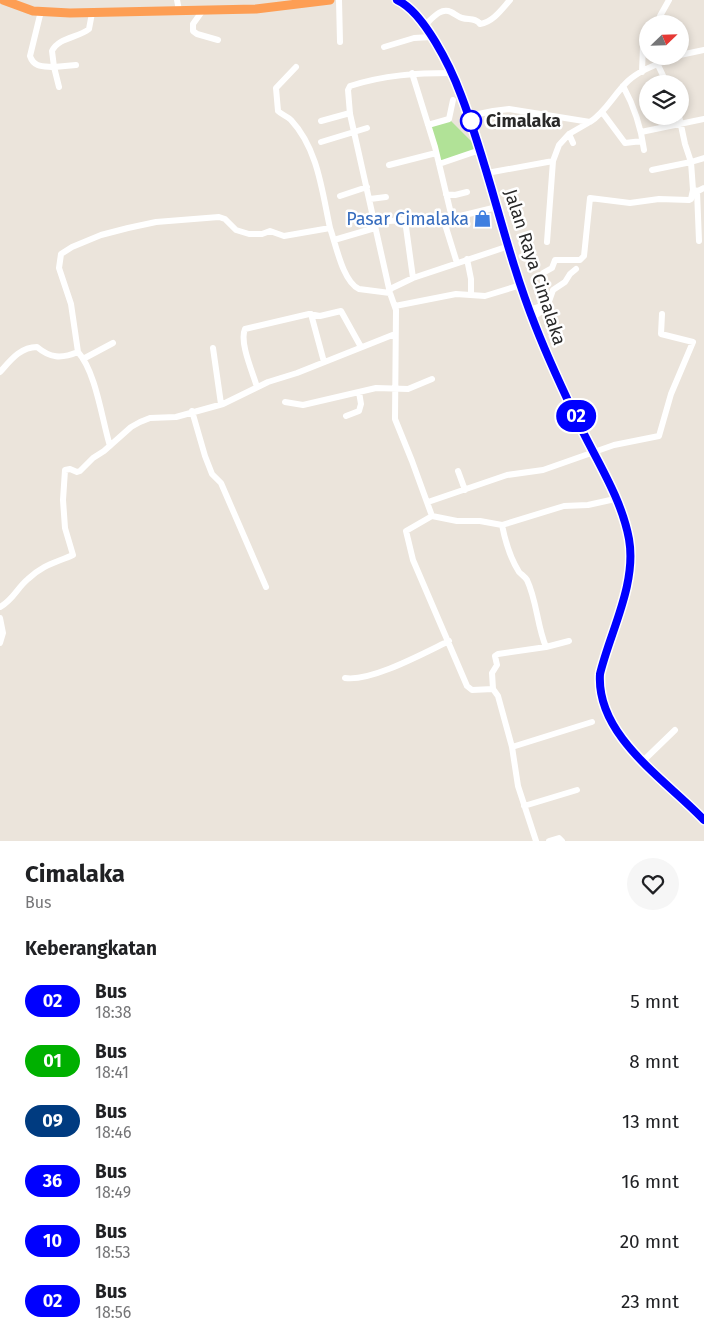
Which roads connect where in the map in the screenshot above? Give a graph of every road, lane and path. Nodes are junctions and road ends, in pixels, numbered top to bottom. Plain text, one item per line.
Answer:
1 (177, 0) edge
2 (330, 0) edge
3 (339, 0) edge
4 (397, 0) edge
5 (510, 0) edge
6 (668, 0) edge
7 (9, 1) edge
8 (179, 10) junction
9 (204, 10) junction
10 (41, 12) junction
11 (92, 13) junction
12 (660, 15) edge
13 (424, 26) junction
14 (431, 37) junction
15 (218, 40) dead end
16 (340, 42) dead end
17 (384, 47) dead end
18 (704, 50) edge
19 (689, 54) edge
20 (76, 65) dead end
21 (642, 65) edge
22 (658, 65) joint
23 (296, 66) dead end
24 (54, 67) junction
25 (642, 72) junction
26 (412, 73) junction
27 (452, 73) junction
28 (663, 75) edge
29 (623, 86) junction
30 (59, 87) dead end
31 (453, 100) dead end
32 (350, 112) junction
33 (602, 112) junction
34 (469, 116) junction
35 (704, 119) edge
36 (689, 120) edge
37 (321, 121) dead end
38 (586, 122) junction
39 (428, 125) junction
40 (664, 125) edge
41 (681, 125) edge
42 (366, 128) dead end
43 (354, 132) junction
44 (641, 132) junction
45 (569, 134) junction
46 (642, 141) junction
47 (321, 142) dead end
48 (573, 143) dead end
49 (480, 150) junction
50 (644, 150) dead end
51 (436, 153) junction
52 (704, 158) edge
53 (552, 161) junction
54 (691, 162) junction
55 (439, 164) junction
56 (389, 165) dead end
57 (652, 170) dead end
58 (487, 173) junction
59 (367, 188) junction
60 (704, 188) edge
61 (695, 190) junction
62 (467, 192) dead end
63 (446, 194) junction
64 (340, 196) dead end
65 (386, 197) dead end
66 (370, 199) junction
67 (497, 207) junction
68 (701, 213) edge
69 (443, 218) junction
70 (452, 218) junction
71 (405, 220) junction
72 (374, 225) junction
73 (330, 228) junction
74 (334, 240) junction
75 (699, 241) dead end
76 (547, 242) dead end
77 (509, 246) junction
78 (467, 260) junction
79 (457, 263) junction
80 (576, 269) dead end
81 (414, 278) junction
82 (521, 285) junction
83 (390, 291) junction
84 (471, 294) junction
85 (395, 306) junction
86 (311, 314) junction
87 (531, 314) junction
88 (662, 314) dead end
89 (395, 334) junction
90 (113, 343) dead end
91 (361, 347) junction
92 (213, 348) dead end
93 (78, 352) junction
94 (83, 359) junction
95 (324, 362) junction
96 (0, 372) edge
97 (432, 379) dead end
98 (257, 387) junction
99 (395, 389) junction
100 (359, 392) junction
101 (285, 402) dead end
102 (221, 404) junction
103 (192, 411) junction
104 (346, 416) dead end
105 (110, 446) junction
106 (594, 452) junction
107 (458, 471) dead end
108 (465, 490) junction
109 (615, 498) junction
110 (428, 502) junction
111 (432, 516) junction
112 (502, 525) junction
113 (266, 587) dead end
114 (0, 607) edge
115 (0, 618) edge
116 (449, 641) junction
117 (569, 641) dead end
118 (0, 643) edge
119 (546, 647) junction
120 (345, 678) dead end
121 (493, 689) junction
122 (592, 722) dead end
123 (675, 730) dead end
124 (512, 747) junction
125 (643, 762) junction
126 (577, 790) dead end
127 (524, 806) junction
128 (704, 820) edge
129 (536, 841) edge
130 (549, 841) edge
131 (562, 841) edge

1 - 8 street
2 - 9 highway
3 - 16 street
4 - 13 highway, Jalan Raya Cimalaka
5 - 13 street
6 - 12 street
7 - 10 highway
8 - 9 highway
8 - 11 highway
9 - 15 street
10 - 11 highway
10 - 24 street
11 - 24 street
13 - 14 highway, Jalan Raya Cimalaka
14 - 17 street
14 - 27 highway, Jalan Raya Cimalaka
18 - 19 street
20 - 24 street
21 - 25 street
22 - 25 street
22 - 28 street
23 - 73 street
24 - 30 street
25 - 29 street
26 - 27 street
26 - 32 street
26 - 39 street
27 - 34 highway, Jalan Raya Cimalaka
29 - 33 street
29 - 44 street
31 - 39 street
32 - 37 street
32 - 43 street
33 - 38 street
33 - 46 street
34 - 38 street
34 - 49 highway, Jalan Raya Cimalaka
35 - 36 street
38 - 45 street
39 - 51 street
40 - 44 street
41 - 54 street
42 - 43 street
43 - 47 street
43 - 59 street
44 - 46 street
45 - 48 street
45 - 53 street
46 - 50 street
49 - 55 street
49 - 58 highway, Jalan Raya Cimalaka
51 - 55 street
51 - 56 street
52 - 54 street
53 - 58 street
53 - 76 street
54 - 57 street
54 - 61 street
55 - 63 street
58 - 67 highway, Jalan Raya Cimalaka
59 - 64 street
59 - 66 street
60 - 61 street
61 - 68 street
61 - 87 street
62 - 63 street
63 - 70 street
65 - 66 street
66 - 72 street
67 - 70 street
67 - 77 highway, Jalan Raya Cimalaka
68 - 75 street
69 - 70 street
69 - 71 street
69 - 79 street
71 - 72 street
71 - 81 street
72 - 74 street
72 - 83 street
73 - 74 street
73 - 93 street
74 - 83 street
77 - 78 street
77 - 82 highway, Jalan Raya Cimalaka
78 - 79 street
78 - 84 street
79 - 81 street
80 - 87 street
81 - 83 street
82 - 84 street
82 - 87 highway, Jalan Raya Cimalaka
83 - 85 street
84 - 85 street
85 - 89 street
86 - 91 street
86 - 95 street
86 - 98 street
87 - 106 highway, Jalan Raya Cimalaka
88 - 106 street
89 - 91 street
89 - 99 street
90 - 94 street
91 - 95 street
92 - 102 street
93 - 94 street
93 - 96 street
94 - 105 street
95 - 98 street
97 - 99 street
98 - 102 street
99 - 100 street
99 - 110 street
100 - 101 street
100 - 104 street
102 - 103 street
103 - 105 street
103 - 113 street
105 - 114 street
106 - 108 street
106 - 109 highway, Jalan Raya Cimalaka
107 - 108 street
108 - 110 street
109 - 112 street
109 - 125 highway, Jalan Raya Cimalaka
110 - 111 street
111 - 112 street
111 - 116 street
112 - 119 street
115 - 118 street
116 - 120 street
116 - 121 street
117 - 119 street
119 - 121 street
121 - 124 street
122 - 124 street
123 - 125 street
124 - 127 street
125 - 128 highway, Jalan Raya Cimalaka
126 - 127 street
127 - 129 street
130 - 131 street

